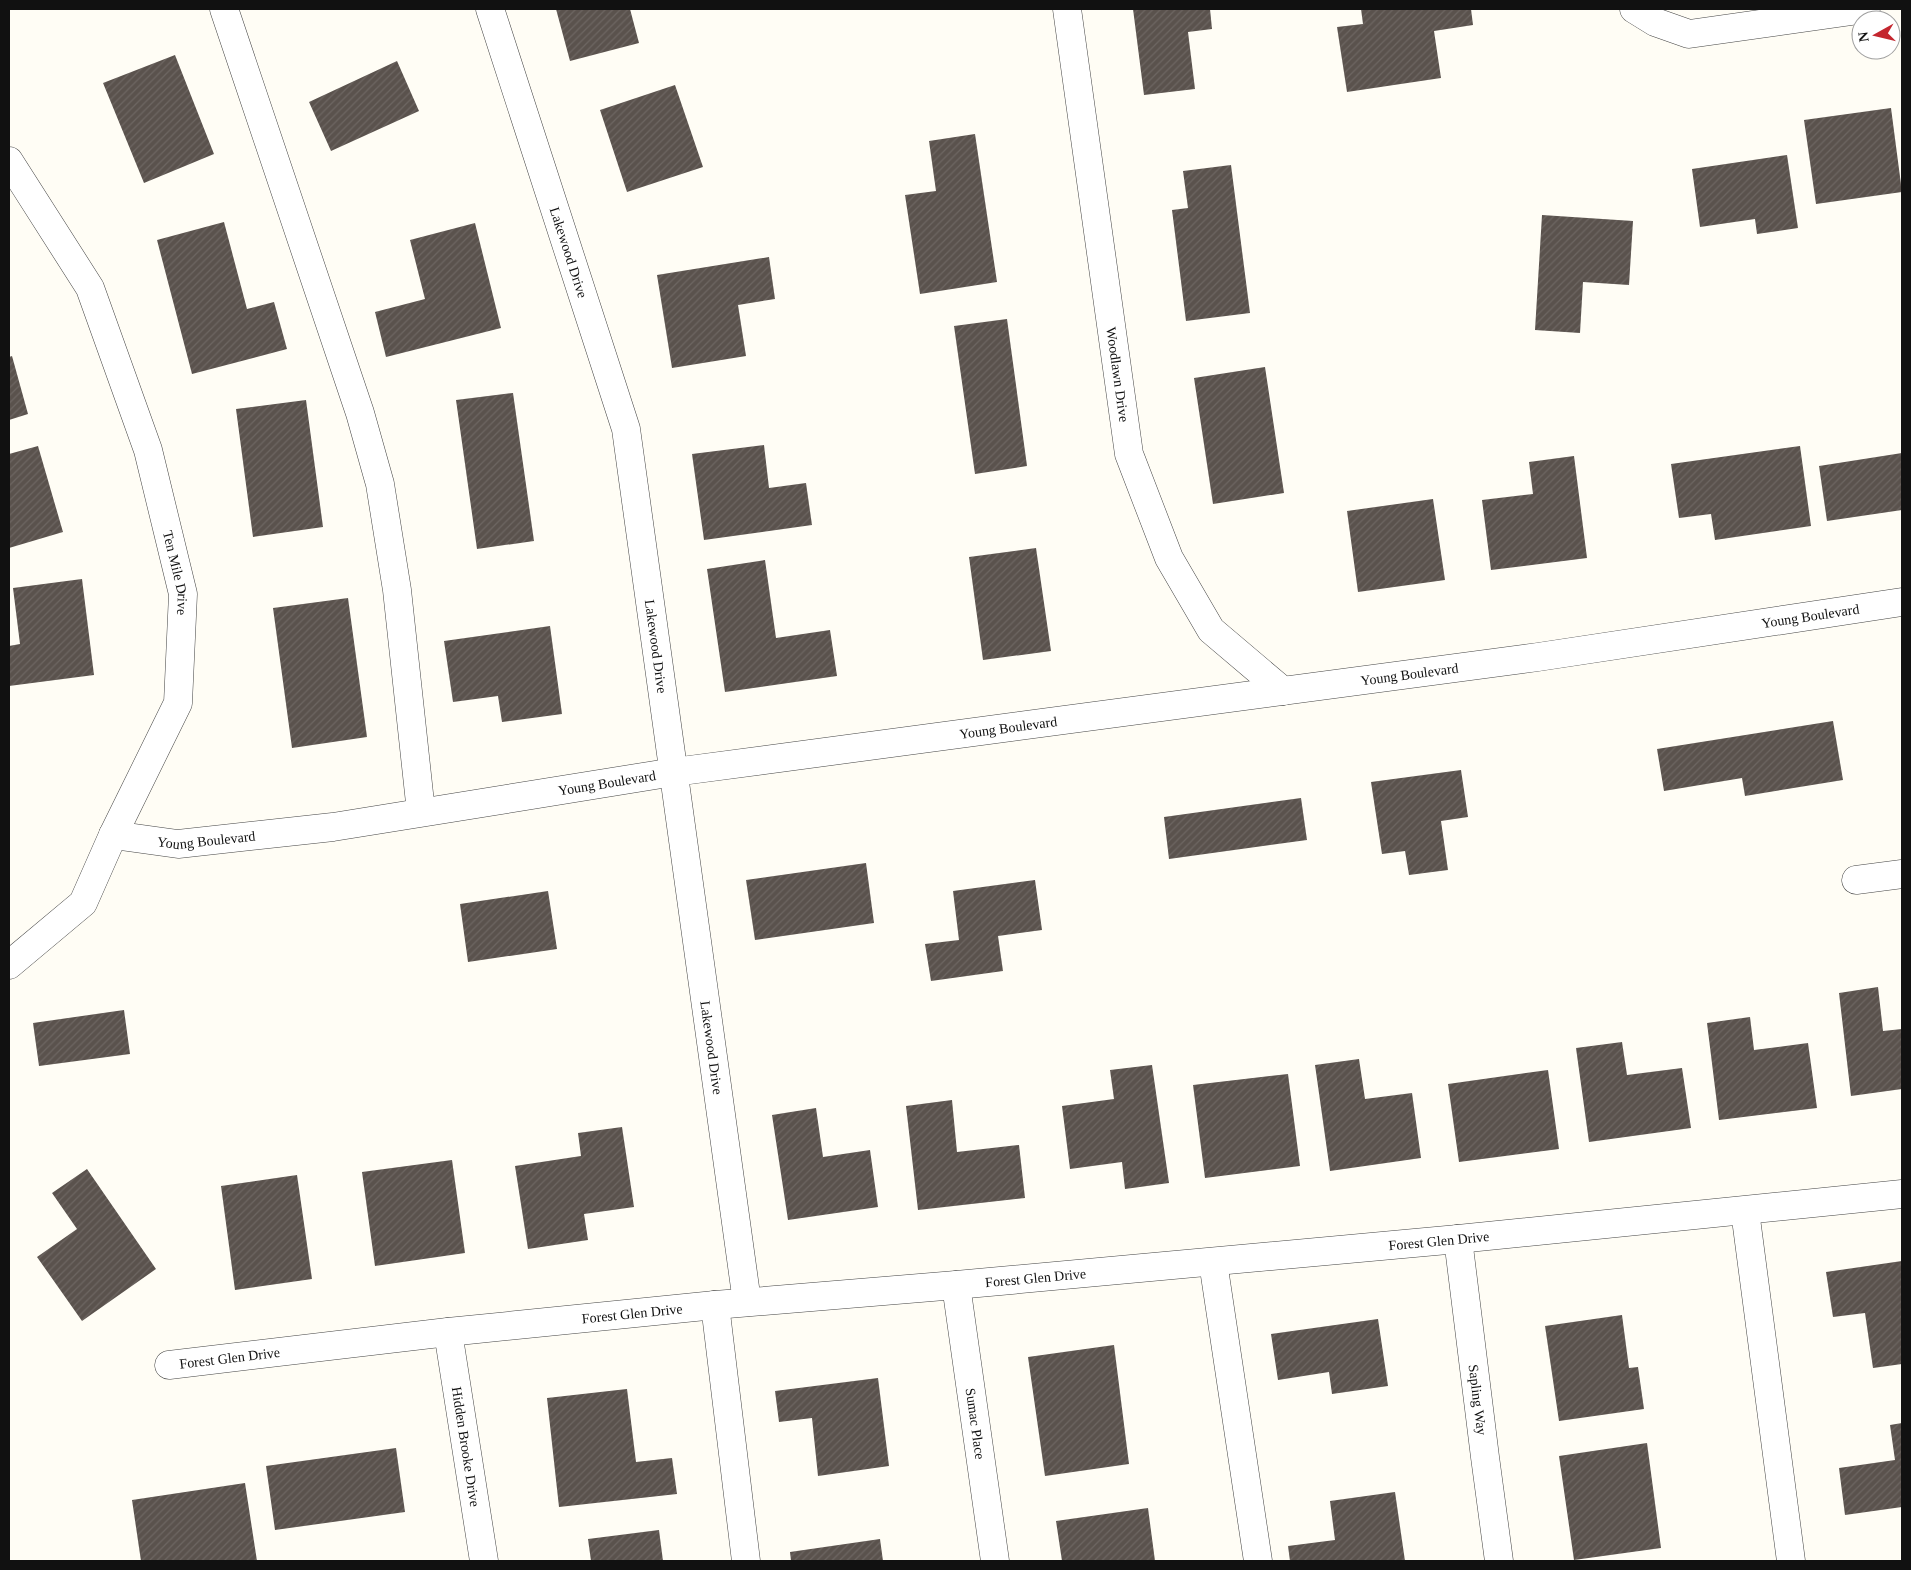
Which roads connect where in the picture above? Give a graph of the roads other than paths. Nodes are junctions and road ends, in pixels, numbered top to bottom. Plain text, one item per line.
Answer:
1 (224, 9) edge
2 (490, 9) edge
3 (1067, 9) edge
4 (1634, 9) edge
5 (1866, 9) edge
6 (9, 161) edge
7 (1902, 602) edge
8 (1283, 691) junction
9 (674, 772) junction
10 (421, 812) junction
11 (113, 835) junction
12 (1902, 874) edge
13 (1856, 880) dead end
14 (9, 965) edge
15 (1902, 1194) edge
16 (1745, 1211) junction
17 (1458, 1240) junction
18 (1213, 1262) junction
19 (956, 1285) junction
20 (746, 1302) junction
21 (715, 1305) junction
22 (448, 1332) junction
23 (169, 1365) dead end
24 (484, 1561) edge
25 (746, 1561) edge
26 (996, 1561) edge
27 (1258, 1561) edge
28 (1499, 1561) edge
29 (1791, 1561) edge

1 - 10 street
2 - 9 street, Lakewood Drive
3 - 8 street, Woodlawn Drive
4 - 5 street
6 - 11 street, Ten Mile Drive
7 - 8 street, Young Boulevard
8 - 9 street, Young Boulevard
9 - 10 street, Young Boulevard
9 - 20 street, Lakewood Drive
10 - 11 street, Young Boulevard
11 - 14 street, Ten Mile Drive
12 - 13 street
15 - 16 street, Forest Glen Drive
16 - 17 street, Forest Glen Drive
16 - 29 street
17 - 18 street, Forest Glen Drive
17 - 28 street, Sapling Way
18 - 19 street, Forest Glen Drive
18 - 27 street
19 - 20 street, Forest Glen Drive
19 - 26 street, Sumac Place
20 - 21 street, Forest Glen Drive
21 - 22 street, Forest Glen Drive
21 - 25 street
22 - 23 street, Forest Glen Drive
22 - 24 street, Hidden Brooke Drive

